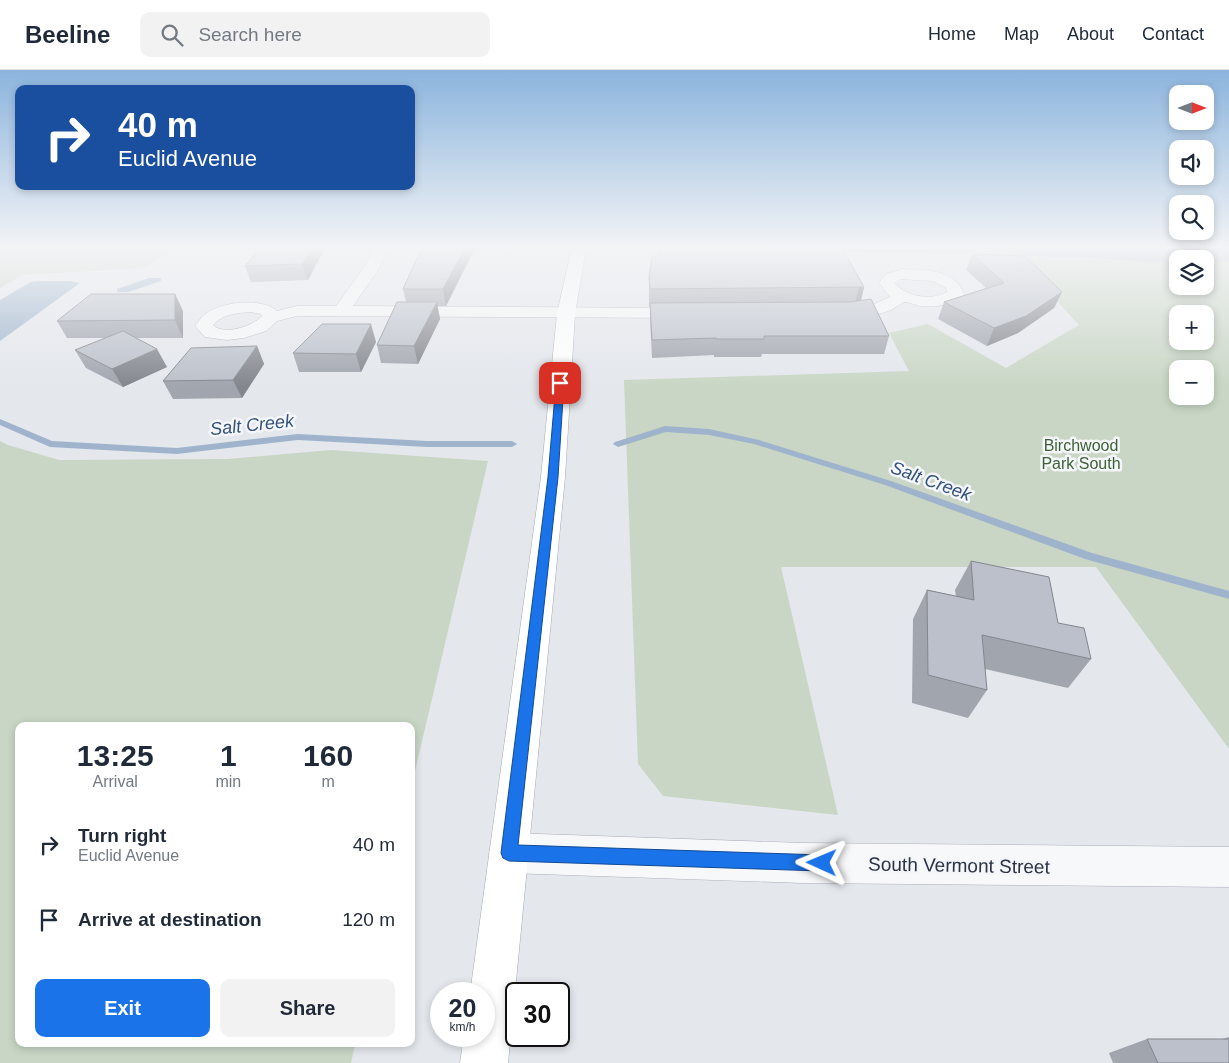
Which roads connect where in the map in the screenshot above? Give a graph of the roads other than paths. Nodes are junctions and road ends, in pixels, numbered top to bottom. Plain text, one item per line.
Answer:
1 (353, 294) edge
2 (570, 294) edge
3 (903, 296) dead end
4 (341, 311) junction
5 (702, 313) edge
6 (818, 313) edge
7 (566, 314) junction
8 (271, 317) dead end
9 (509, 853) junction
10 (1229, 868) edge
11 (484, 1063) edge

1 - 4 street
2 - 7 main road
3 - 6 street
4 - 7 street
4 - 8 street
5 - 7 street
7 - 9 main road
9 - 10 street, South Vermont Street
9 - 11 main road

